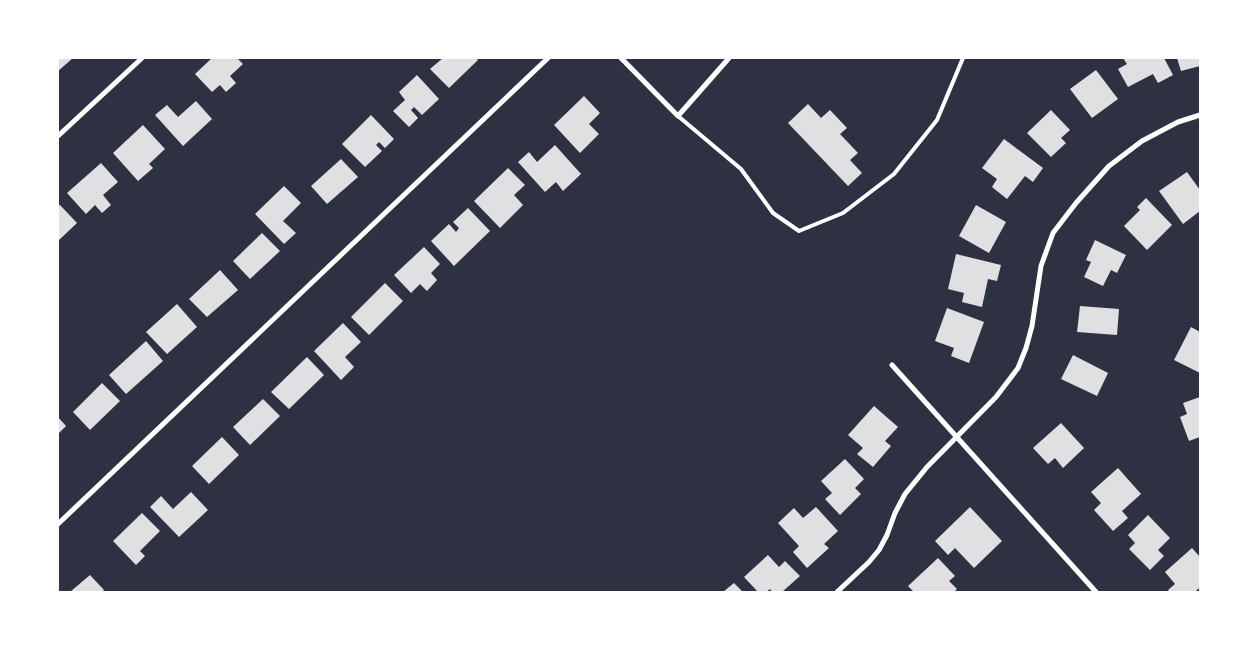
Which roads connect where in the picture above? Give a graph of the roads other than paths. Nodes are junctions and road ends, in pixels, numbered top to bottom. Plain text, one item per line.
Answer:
1 (142, 58) edge
2 (548, 58) edge
3 (621, 58) edge
4 (729, 58) edge
5 (963, 58) edge
6 (1200, 115) edge
7 (678, 116) junction
8 (58, 136) edge
9 (892, 365) dead end
10 (957, 436) junction
11 (58, 524) edge
12 (837, 592) edge
13 (1096, 592) edge

1 - 8 street
2 - 11 street
3 - 7 street
4 - 7 street
5 - 7 lane
6 - 10 street
9 - 10 street
10 - 12 street
10 - 13 street

